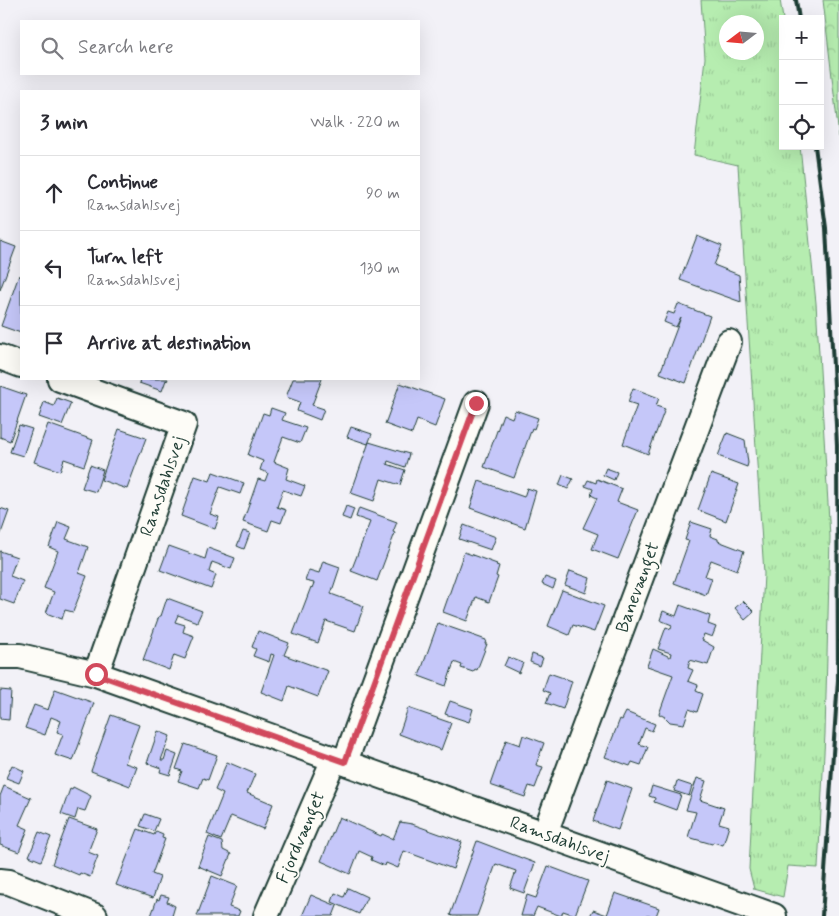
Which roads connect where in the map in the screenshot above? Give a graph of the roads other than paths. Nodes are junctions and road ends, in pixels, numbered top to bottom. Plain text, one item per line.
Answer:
1 (728, 342) dead end
2 (0, 357) edge
3 (20, 365) edge
4 (63, 380) edge
5 (476, 403) dead end
6 (0, 641) edge
7 (10, 656) edge
8 (96, 674) junction
9 (339, 761) junction
10 (545, 833) junction
11 (0, 881) edge
12 (95, 916) edge
13 (266, 916) edge
14 (774, 916) edge

1 - 10 street, Banevænget
2 - 3 street
4 - 8 street, Ramsdahlsvej
5 - 9 street
6 - 7 street, Ramsdahlsvej
7 - 8 street, Ramsdahlsvej
8 - 9 street, Ramsdahlsvej
9 - 10 street, Ramsdahlsvej
9 - 13 street, Fjordvænget
10 - 14 street, Ramsdahlsvej
11 - 12 street

